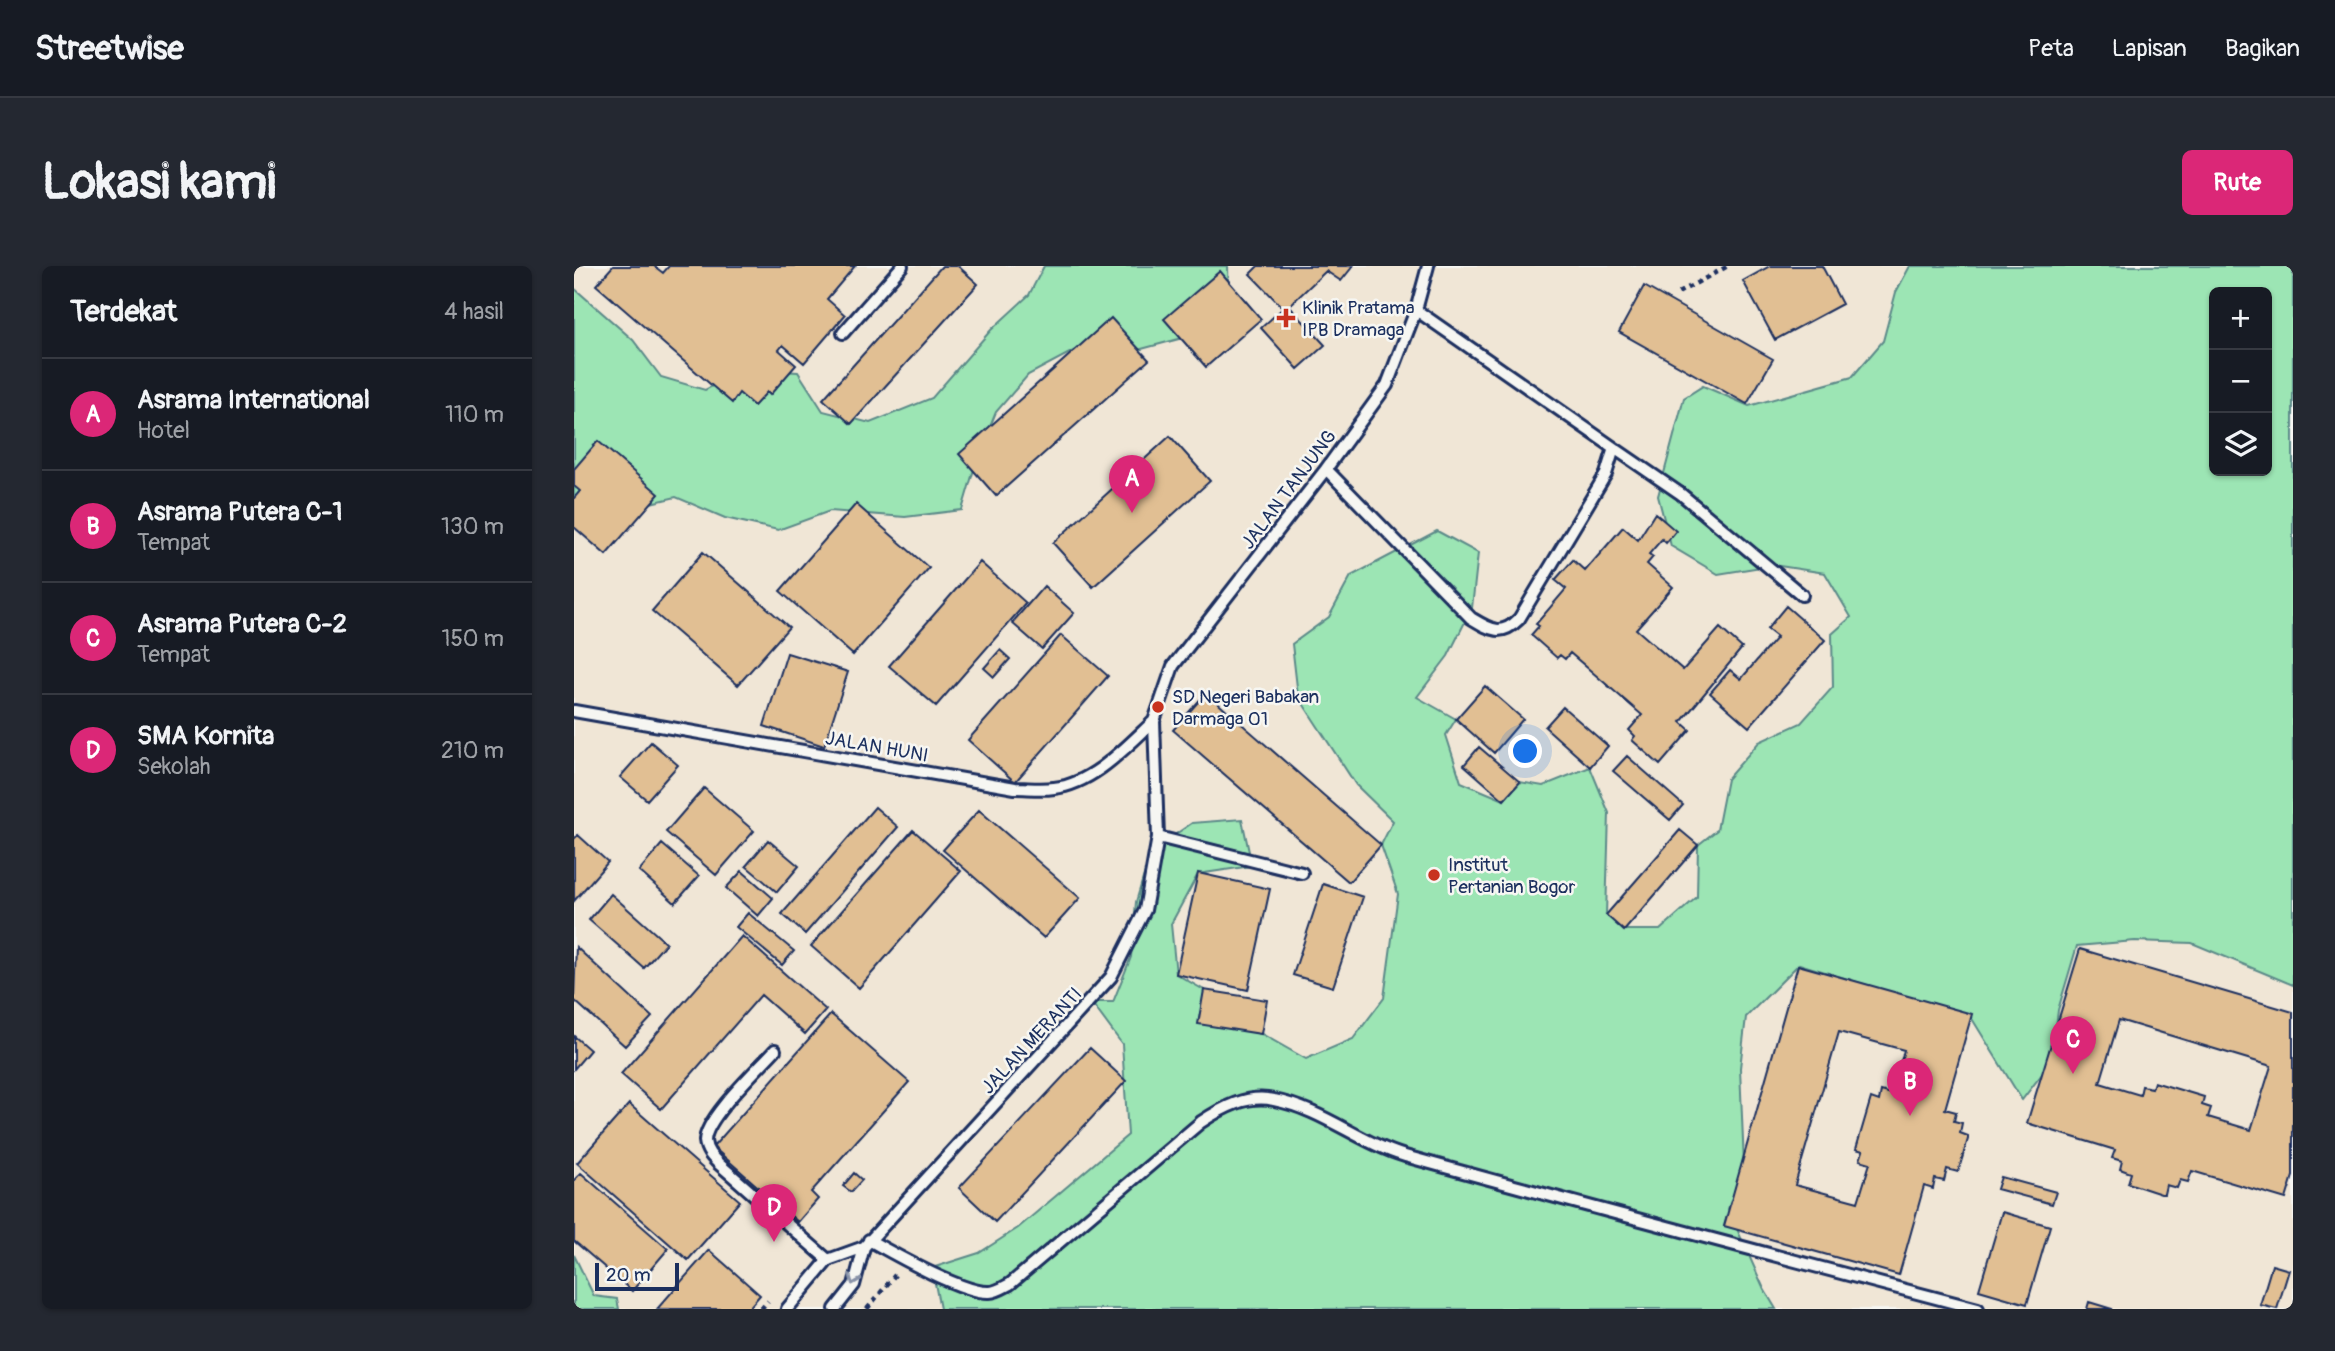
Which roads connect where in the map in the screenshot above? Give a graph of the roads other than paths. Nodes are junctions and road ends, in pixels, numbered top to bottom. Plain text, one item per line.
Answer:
1 (902, 266) edge
2 (1428, 266) edge
3 (1416, 310) junction
4 (843, 333) dead end
5 (1614, 448) junction
6 (1326, 470) junction
7 (1802, 595) dead end
8 (574, 711) edge
9 (1154, 721) junction
10 (1158, 837) junction
11 (1302, 873) dead end
12 (775, 1050) dead end
13 (867, 1243) junction
14 (828, 1260) junction
15 (787, 1309) edge
16 (835, 1309) edge
17 (1978, 1309) edge

1 - 4 lane
2 - 3 lane, JALAN TANJUNG
3 - 5 lane
3 - 6 lane, JALAN TANJUNG
5 - 6 lane
5 - 7 lane
6 - 9 lane, JALAN TANJUNG
8 - 9 lane, JALAN HUNI
9 - 10 lane, JALAN MERANTI
10 - 11 lane
10 - 13 lane, JALAN MERANTI
12 - 14 lane
13 - 14 lane, JALAN MERANTI
13 -> 16 lane
13 - 17 lane
14 - 15 lane

